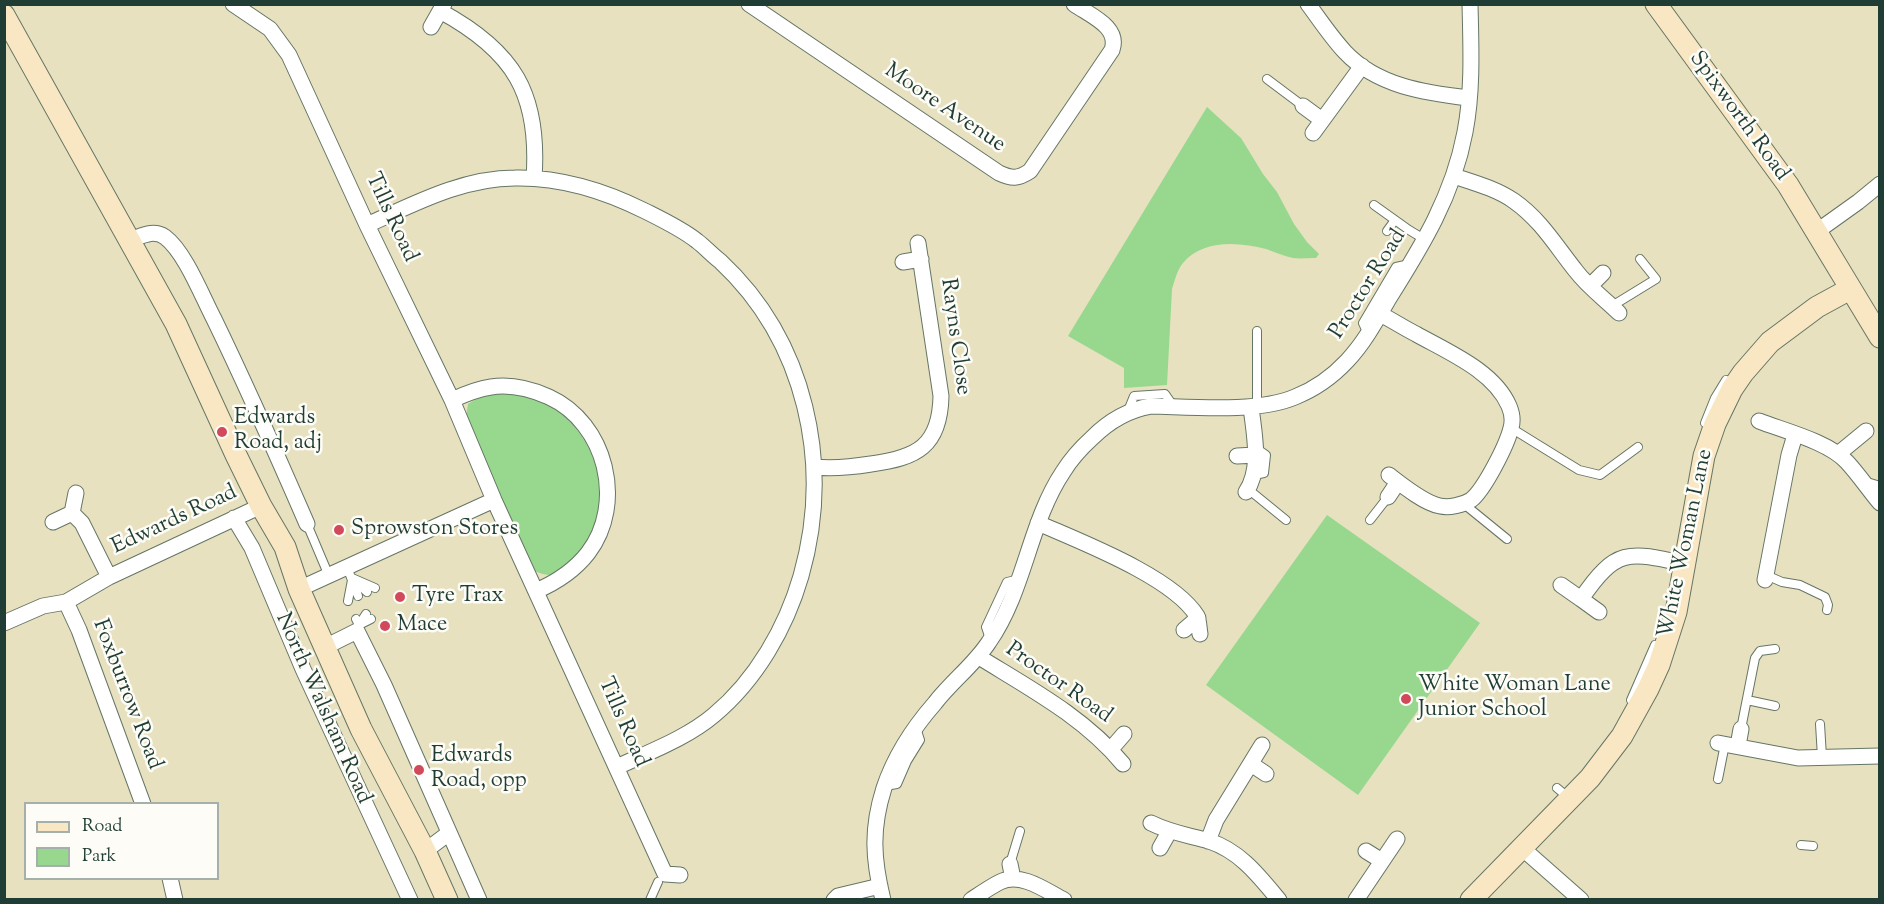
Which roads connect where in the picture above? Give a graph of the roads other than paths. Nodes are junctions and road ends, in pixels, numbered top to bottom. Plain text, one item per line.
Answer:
1 (233, 4) edge
2 (749, 4) edge
3 (1074, 4) edge
4 (1308, 4) edge
5 (1470, 4) edge
6 (1656, 4) edge
7 (442, 8) edge
8 (4, 15) edge
9 (431, 27) dead end
10 (1362, 66) junction
11 (1267, 79) dead end
12 (1469, 98) junction
13 (1303, 106) joint
14 (1322, 120) junction
15 (1313, 133) dead end
16 (1454, 176) junction
17 (534, 178) junction
18 (1880, 184) edge
19 (1374, 205) dead end
20 (1395, 220) junction
21 (367, 225) junction
22 (1387, 231) dead end
23 (1816, 232) junction
24 (1424, 239) junction
25 (130, 240) junction
26 (918, 243) dead end
27 (1640, 259) dead end
28 (921, 260) junction
29 (903, 262) dead end
30 (1410, 264) junction
31 (1603, 273) dead end
32 (1590, 286) junction
33 (1850, 289) junction
34 (1615, 310) joint
35 (1380, 314) junction
36 (1257, 331) dead end
37 (1368, 334) junction
38 (1880, 337) edge
39 (1770, 342) junction
40 (1743, 360) dead end
41 (1731, 372) dead end
42 (452, 400) junction
43 (1254, 407) junction
44 (1759, 421) dead end
45 (1511, 428) junction
46 (1866, 431) dead end
47 (1795, 435) junction
48 (1638, 447) dead end
49 (1256, 452) junction
50 (1838, 454) junction
51 (1237, 456) dead end
52 (1704, 456) junction
53 (815, 467) junction
54 (1860, 480) junction
55 (1249, 485) joint
56 (1880, 489) edge
57 (76, 493) dead end
58 (1388, 497) joint
59 (494, 500) junction
60 (1880, 503) edge
61 (1463, 504) junction
62 (261, 506) junction
63 (72, 513) junction
64 (234, 518) junction
65 (1286, 520) dead end
66 (1370, 520) dead end
67 (53, 522) dead end
68 (1038, 523) junction
69 (307, 524) joint
70 (1507, 539) dead end
71 (350, 573) junction
72 (1684, 573) junction
73 (328, 576) junction
74 (109, 578) junction
75 (1765, 578) joint
76 (1561, 585) dead end
77 (375, 588) dead end
78 (299, 589) junction
79 (536, 591) junction
80 (367, 592) dead end
81 (358, 597) dead end
82 (1581, 599) junction
83 (348, 601) dead end
84 (66, 602) junction
85 (1827, 610) dead end
86 (1599, 612) dead end
87 (368, 617) dead end
88 (1198, 618) junction
89 (4, 623) edge
90 (358, 625) junction
91 (1184, 630) dead end
92 (1200, 634) dead end
93 (325, 647) junction
94 (1775, 649) dead end
95 (979, 657) junction
96 (1747, 700) junction
97 (1629, 705) dead end
98 (1775, 706) dead end
99 (1820, 724) dead end
100 (1741, 729) joint
101 (1124, 734) dead end
102 (1262, 745) dead end
103 (1727, 745) junction
104 (1110, 749) junction
105 (1880, 756) edge
106 (1822, 757) junction
107 (1123, 764) dead end
108 (1251, 764) junction
109 (617, 767) junction
110 (1266, 774) dead end
111 (1718, 779) dead end
112 (142, 802) edge
113 (1151, 823) dead end
114 (1020, 831) dead end
115 (1169, 832) junction
116 (449, 833) junction
117 (1397, 839) dead end
118 (1208, 841) junction
119 (1801, 845) dead end
120 (1813, 846) dead end
121 (1160, 848) dead end
122 (1522, 848) junction
123 (425, 851) junction
124 (1366, 851) dead end
125 (1382, 861) junction
126 (1012, 871) junction
127 (668, 877) joint
128 (170, 880) edge
129 (882, 893) edge
130 (1057, 898) edge
131 (175, 900) edge
132 (410, 900) edge
133 (447, 900) edge
134 (479, 900) edge
135 (650, 900) edge
136 (834, 900) edge
137 (970, 900) edge
138 (1279, 900) edge
139 (1356, 900) edge
140 (1471, 900) edge
141 (1581, 900) edge

1 - 21 street, Tills Road
2 - 3 street, Moore Avenue
4 - 10 street
5 - 12 street, Proctor Road
6 - 23 street, Spixworth Road
7 - 9 street
7 - 17 street
8 - 25 street, North Walsham Road
10 - 12 street
10 - 14 street
11 - 13 lane
12 - 16 street, Proctor Road
13 - 14 street
14 - 15 street
16 - 24 street, Proctor Road
16 - 32 street
17 - 21 street
17 - 53 street
18 - 23 street
19 - 20 lane
20 - 22 lane
20 - 24 lane
21 - 42 street, Tills Road
23 - 33 street, Spixworth Road
24 - 30 street, Proctor Road
25 - 62 street, North Walsham Road
25 - 69 street
26 - 28 street, Rayns Close
27 - 34 lane
28 - 29 street, Rayns Close
28 - 53 street, Rayns Close
30 - 35 street, Proctor Road
30 - 37 lane
31 - 32 street
32 - 34 street
33 - 38 street, Spixworth Road
33 - 39 street, White Woman Lane
35 - 37 street, Proctor Road
35 - 45 street
36 - 43 lane
37 - 43 street, Proctor Road
39 - 40 lane
39 - 52 street, White Woman Lane
41 - 52 lane
42 - 59 street, Tills Road
42 - 79 street
43 - 49 street
43 - 68 street, Proctor Road
44 - 47 street
45 - 48 lane
45 - 61 street
46 - 50 street
47 - 50 street
47 - 75 street
49 - 51 street
49 - 55 street
50 - 54 street
52 - 72 street, White Woman Lane
53 - 109 street
54 - 56 lane
54 - 60 street
55 - 65 lane
57 - 63 street
58 - 61 street
58 - 66 lane
59 - 71 street
59 - 79 street, Tills Road
61 - 70 lane
62 - 64 street, Edwards Road
62 - 78 street, North Walsham Road
63 - 67 street
63 - 74 street, Edwards Road
64 - 74 street, Edwards Road
64 - 132 street, North Walsham Road
68 - 88 street
68 - 95 street, Proctor Road
69 - 73 lane
71 - 73 street
71 - 77 lane
71 - 80 lane
71 - 81 lane
71 - 83 lane
72 - 82 street
72 - 97 lane
72 - 122 street, White Woman Lane
73 - 78 street
74 - 84 street, Edwards Road
75 - 85 lane
76 - 82 street
78 - 93 street, North Walsham Road
79 - 109 street, Tills Road
82 - 86 street
84 - 89 street, Edwards Road
84 - 112 street, Foxburrow Road
87 - 90 lane
88 - 91 street
88 - 92 street
90 - 93 street, North Walsham Road
90 - 116 street
93 - 123 street, North Walsham Road
94 - 96 lane
95 - 104 street, Proctor Road
95 - 129 street, Proctor Road
96 - 98 lane
96 - 100 lane
99 - 106 lane
100 - 103 street
101 - 104 street, Proctor Road
102 - 108 street
103 - 106 street
103 - 111 lane
104 - 107 street, Proctor Road
105 - 106 street
108 - 110 street
108 - 118 street
109 - 127 street, Tills Road
113 - 115 street
114 - 126 lane
115 - 118 street
115 - 121 street
116 - 123 street
116 - 134 street
117 - 125 street
118 - 138 street
119 - 120 lane
122 - 140 street, White Woman Lane
122 - 141 street
123 - 133 street, North Walsham Road
124 - 125 street
125 - 139 street
126 - 130 street
126 - 137 street
127 - 135 lane
128 - 131 street
129 - 136 street, Proctor Road

